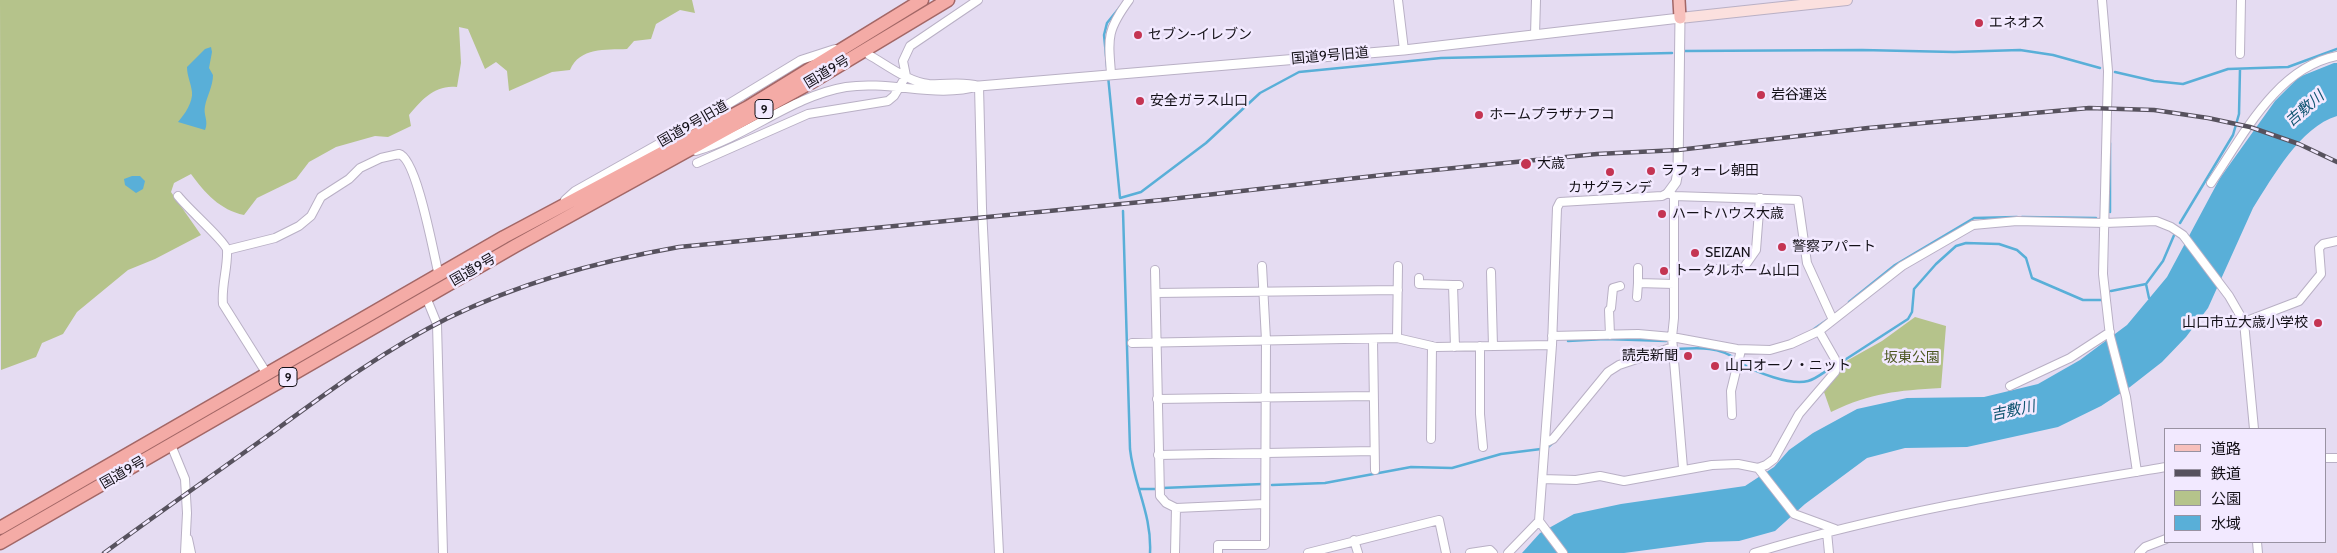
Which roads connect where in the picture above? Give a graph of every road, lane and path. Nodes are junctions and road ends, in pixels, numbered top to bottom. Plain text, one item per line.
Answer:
1 (922, 0) edge
2 (948, 0) edge
3 (978, 0) edge
4 (1130, 0) edge
5 (1398, 0) edge
6 (1536, 0) edge
7 (1679, 0) edge
8 (1847, 0) edge
9 (2102, 0) edge
10 (2241, 0) edge
11 (1680, 18) junction
12 (1535, 35) junction
13 (835, 49) dead end
14 (1404, 50) junction
15 (2240, 54) dead end
16 (869, 55) dead end
17 (2337, 56) edge
18 (1111, 73) junction
19 (906, 76) junction
20 (979, 86) junction
21 (899, 89) junction
22 (681, 155) junction
23 (696, 163) dead end
24 (2211, 183) dead end
25 (1671, 195) junction
26 (178, 196) dead end
27 (1760, 198) junction
28 (556, 208) junction
29 (2105, 223) junction
30 (2337, 242) edge
31 (227, 250) junction
32 (1262, 266) dead end
33 (1398, 266) dead end
34 (1638, 268) dead end
35 (1713, 269) dead end
36 (1155, 270) dead end
37 (1491, 272) dead end
38 (438, 276) junction
39 (1638, 283) junction
40 (1419, 284) dead end
41 (1674, 284) junction
42 (1620, 286) dead end
43 (1264, 290) junction
44 (1398, 290) junction
45 (1156, 293) junction
46 (426, 297) junction
47 (1637, 297) dead end
48 (1833, 320) junction
49 (2244, 322) junction
50 (1819, 331) junction
51 (2110, 334) junction
52 (1610, 335) junction
53 (1672, 337) junction
54 (1397, 338) junction
55 (1266, 340) junction
56 (1373, 340) junction
57 (1552, 341) junction
58 (1156, 342) junction
59 (1132, 343) dead end
60 (1432, 346) junction
61 (1480, 346) junction
62 (1493, 346) junction
63 (1455, 347) junction
64 (1673, 347) junction
65 (1741, 350) junction
66 (267, 374) junction
67 (2010, 386) dead end
68 (1372, 396) junction
69 (1265, 397) junction
70 (1157, 399) junction
71 (1732, 415) dead end
72 (2254, 428) edge
73 (1431, 439) dead end
74 (1545, 443) junction
75 (171, 445) junction
76 (1483, 447) dead end
77 (1374, 451) junction
78 (1267, 453) junction
79 (1158, 454) junction
80 (2164, 467) edge
81 (1683, 468) junction
82 (1375, 470) dead end
83 (1760, 470) junction
84 (2137, 472) junction
85 (1542, 479) junction
86 (1265, 504) junction
87 (1176, 508) junction
88 (1542, 524) junction
89 (0, 528) edge
90 (1831, 530) junction
91 (186, 536) junction
92 (1354, 540) junction
93 (2164, 540) edge
94 (0, 543) edge
95 (1781, 549) edge
96 (185, 553) edge
97 (191, 553) edge
98 (443, 553) edge
99 (999, 553) edge
100 (1175, 553) edge
101 (1218, 553) edge
102 (1308, 553) edge
103 (1358, 553) edge
104 (1446, 553) edge
105 (1470, 553) edge
106 (1493, 553) edge
107 (1508, 553) edge
108 (1563, 553) edge
109 (1754, 553) edge
110 (1829, 553) edge
111 (2140, 553) edge

1 - 28 highway, 国道9号 / 9
2 - 22 highway, 国道9号 / 9
3 - 19 street
4 - 18 street
5 - 14 street
6 - 12 street
7 - 11 main road
8 - 11 main road
9 - 29 street
10 - 15 street
11 - 12 street, 国道9号旧道
11 - 25 street
12 - 14 street, 国道9号旧道
13 - 28 street, 国道9号旧道
14 - 18 street, 国道9号旧道
16 - 19 street, 国道9号旧道
17 - 24 street
18 - 20 street, 国道9号旧道
19 - 20 street, 国道9号旧道
19 - 21 street
20 - 21 street, 国道9号旧道
20 - 99 street
21 - 22 street, 国道9号旧道
21 - 23 street
22 - 46 highway, 国道9号 / 9
25 - 27 street
25 - 41 street
25 - 57 street
26 - 31 street
27 - 35 street
27 - 48 street
28 - 38 highway, 国道9号 / 9
29 - 48 street
29 - 49 street
29 - 51 street
30 - 49 street
31 - 38 street
31 - 66 street
32 - 43 street
33 - 44 street
34 - 39 street
36 - 45 street
37 - 62 street
38 - 66 highway, 国道9号 / 9
39 - 41 street
39 - 47 street
40 - 63 street
41 - 53 street
42 - 52 street
43 - 44 street
43 - 45 street
43 - 55 street
44 - 54 street
45 - 58 street
46 - 75 highway, 国道9号 / 9
46 - 98 street
48 - 50 street
49 - 72 street
50 - 65 street
50 - 83 street
51 - 67 street
51 - 84 street
52 - 53 street
52 - 57 street
53 - 64 street
53 - 65 street
54 - 56 street
54 - 60 street
55 - 56 street
55 - 58 street
55 - 69 street
56 - 68 street
57 - 62 street
57 - 74 street
58 - 59 street
58 - 70 street
60 - 63 street
60 - 73 street
61 - 62 street
61 - 63 street
61 - 76 street
64 - 74 street
64 - 81 street
65 - 71 street
66 - 89 highway, 国道9号 / 9
68 - 69 street
68 - 77 street
69 - 70 street
69 - 78 street
70 - 79 street
74 - 85 street
75 - 91 street
75 - 94 highway, 国道9号 / 9
77 - 78 street
77 - 82 street
78 - 79 street
78 - 86 street
79 - 87 street
80 - 84 street
81 - 83 street
81 - 85 street
83 - 90 street
84 - 90 street
85 - 88 street
86 - 87 street
86 - 101 street
87 - 100 street
88 - 107 street
88 - 108 street
90 - 95 street
90 - 110 street
91 - 96 street
91 - 97 street
92 - 102 street
92 - 103 street
92 - 104 street
93 - 111 street
95 - 109 street
105 - 106 street

